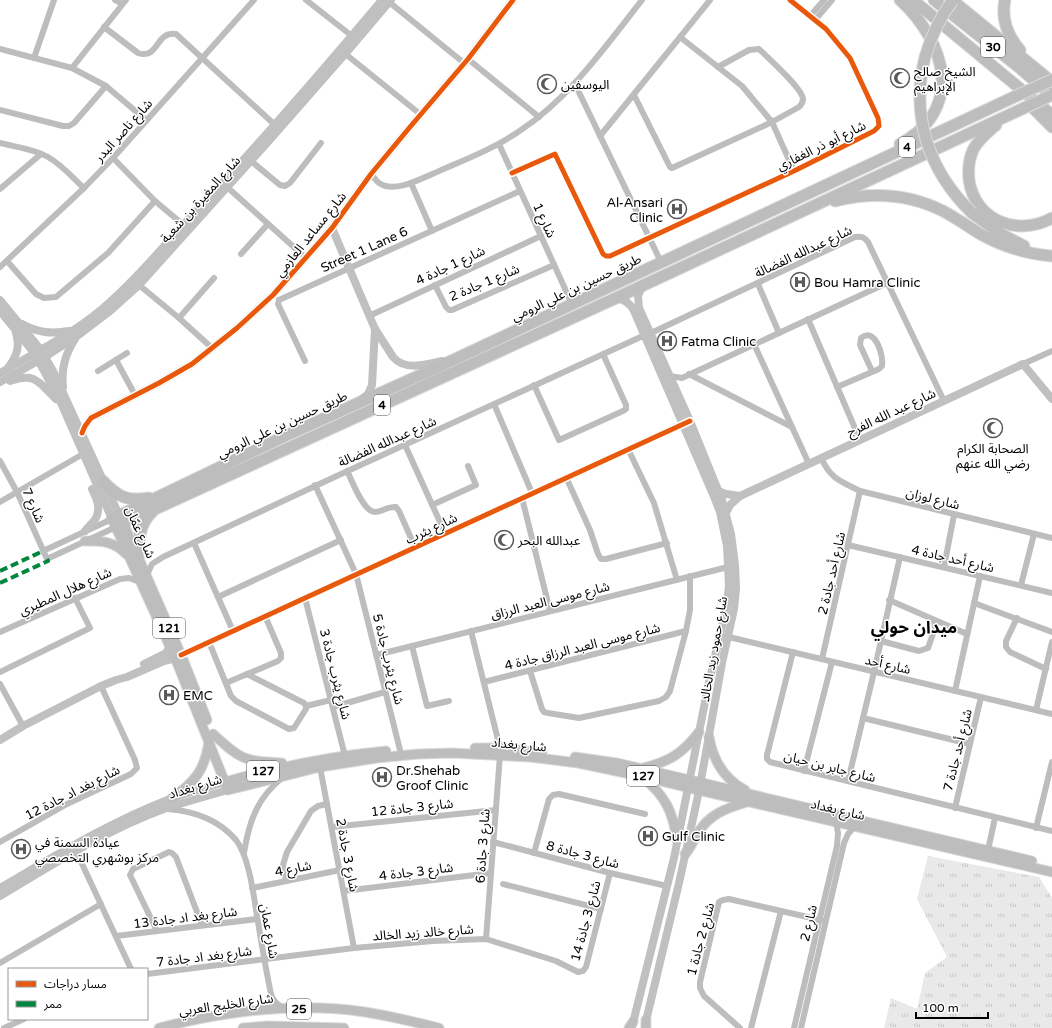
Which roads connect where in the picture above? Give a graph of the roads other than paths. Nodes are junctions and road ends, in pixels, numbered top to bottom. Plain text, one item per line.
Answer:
1 (54, 0) edge
2 (115, 0) edge
3 (254, 0) edge
4 (306, 0) edge
5 (513, 0) edge
6 (642, 0) edge
7 (710, 0) edge
8 (790, 0) edge
9 (824, 0) edge
10 (832, 0) edge
11 (900, 0) edge
12 (913, 0) edge
13 (934, 0) edge
14 (952, 0) edge
15 (1005, 0) edge
16 (387, 1) edge
17 (124, 2) edge
18 (812, 18) junction
19 (104, 27) junction
20 (352, 36) junction
21 (680, 37) junction
22 (0, 49) edge
23 (343, 52) junction
24 (979, 55) junction
25 (34, 58) junction
26 (203, 58) junction
27 (466, 61) junction
28 (718, 67) junction
29 (72, 68) junction
30 (1039, 71) junction
31 (1052, 81) edge
32 (576, 84) junction
33 (106, 86) junction
34 (634, 95) junction
35 (1052, 96) edge
36 (0, 110) edge
37 (420, 114) junction
38 (1052, 115) edge
39 (1009, 116) junction
40 (539, 117) junction
41 (146, 120) junction
42 (772, 122) junction
43 (275, 125) junction
44 (1052, 127) edge
45 (600, 136) junction
46 (0, 143) edge
47 (321, 143) dead end
48 (499, 144) junction
49 (41, 154) junction
50 (113, 158) junction
51 (251, 161) junction
52 (794, 171) junction
53 (512, 173) junction
54 (371, 174) junction
55 (411, 183) junction
56 (227, 187) junction
57 (84, 188) junction
58 (0, 189) edge
59 (520, 191) junction
60 (799, 198) junction
61 (155, 200) junction
62 (809, 208) junction
63 (1052, 218) edge
64 (268, 224) junction
65 (186, 227) junction
66 (332, 228) junction
67 (432, 231) junction
68 (541, 236) junction
69 (649, 237) junction
70 (241, 254) dead end
71 (1052, 255) edge
72 (306, 258) junction
73 (7, 261) junction
74 (661, 262) junction
75 (554, 265) junction
76 (0, 267) edge
77 (349, 268) junction
78 (214, 278) dead end
79 (887, 283) junction
80 (758, 284) junction
81 (139, 285) junction
82 (435, 285) junction
83 (642, 286) junction
84 (276, 298) junction
85 (616, 298) junction
86 (0, 300) edge
87 (572, 304) junction
88 (0, 311) edge
89 (369, 316) junction
90 (179, 318) junction
91 (808, 319) junction
92 (17, 326) junction
93 (375, 329) junction
94 (75, 333) junction
95 (779, 333) junction
96 (648, 334) junction
97 (754, 344) junction
98 (212, 348) junction
99 (1052, 351) edge
100 (127, 353) dead end
101 (603, 354) junction
102 (40, 356) junction
103 (459, 357) junction
104 (116, 360) junction
105 (306, 361) dead end
106 (1023, 364) junction
107 (436, 368) junction
108 (3, 371) edge
109 (98, 371) dead end
110 (872, 371) junction
111 (689, 374) junction
112 (670, 376) junction
113 (682, 378) junction
114 (0, 383) edge
115 (534, 385) junction
116 (837, 387) junction
117 (676, 390) junction
118 (63, 394) junction
119 (135, 395) junction
120 (1052, 399) edge
121 (944, 401) junction
122 (61, 403) junction
123 (358, 404) junction
124 (494, 404) junction
125 (342, 411) junction
126 (74, 416) junction
127 (359, 416) junction
128 (92, 418) junction
129 (686, 422) junction
130 (792, 427) junction
131 (82, 433) junction
132 (860, 440) junction
133 (405, 445) junction
134 (628, 449) junction
135 (83, 454) junction
136 (269, 457) junction
137 (821, 458) junction
138 (0, 461) edge
139 (808, 464) junction
140 (468, 466) dead end
141 (347, 471) junction
142 (91, 473) junction
143 (566, 477) junction
144 (103, 481) junction
145 (197, 484) junction
146 (315, 485) junction
147 (718, 491) junction
148 (860, 491) junction
149 (17, 492) junction
150 (532, 493) junction
151 (740, 496) junction
152 (158, 497) junction
153 (522, 498) junction
154 (0, 502) edge
155 (432, 505) junction
156 (155, 509) junction
157 (726, 513) junction
158 (954, 515) junction
159 (117, 521) junction
160 (86, 531) junction
161 (445, 533) junction
162 (1034, 534) junction
163 (76, 536) junction
164 (1052, 538) edge
165 (341, 540) junction
166 (83, 542) junction
167 (194, 543) junction
168 (667, 543) junction
169 (848, 545) junction
170 (415, 547) junction
171 (43, 551) junction
172 (900, 557) junction
173 (134, 559) junction
174 (728, 567) junction
175 (944, 567) junction
176 (356, 574) junction
177 (690, 576) junction
178 (980, 576) junction
179 (143, 579) junction
180 (677, 580) junction
181 (1021, 585) junction
182 (1052, 593) edge
183 (218, 597) junction
184 (75, 598) junction
185 (305, 598) junction
186 (890, 600) junction
187 (974, 603) junction
188 (550, 612) junction
189 (265, 616) junction
190 (1017, 618) junction
191 (934, 620) junction
192 (234, 631) junction
193 (471, 631) junction
194 (686, 631) junction
195 (0, 632) edge
196 (1052, 632) edge
197 (967, 634) junction
198 (724, 636) junction
199 (881, 641) junction
200 (209, 642) junction
201 (1052, 642) edge
202 (170, 646) junction
203 (412, 646) junction
204 (793, 652) junction
205 (376, 655) junction
206 (178, 658) junction
207 (822, 659) junction
208 (832, 662) junction
209 (1046, 668) junction
210 (530, 671) junction
211 (0, 672) edge
212 (874, 672) junction
213 (247, 674) junction
214 (116, 680) junction
215 (484, 682) junction
216 (226, 683) junction
217 (0, 684) edge
218 (101, 686) junction
219 (955, 691) junction
220 (385, 692) junction
221 (981, 697) junction
222 (331, 700) junction
223 (449, 701) dead end
224 (306, 706) junction
225 (333, 707) junction
226 (1036, 710) junction
227 (1052, 714) edge
228 (863, 718) junction
229 (23, 726) junction
230 (699, 732) junction
231 (211, 737) junction
232 (709, 738) junction
233 (0, 740) edge
234 (970, 744) junction
235 (400, 750) junction
236 (500, 752) junction
237 (345, 756) junction
238 (296, 764) junction
239 (1052, 764) edge
240 (320, 767) junction
241 (804, 771) junction
242 (640, 772) junction
243 (287, 774) junction
244 (848, 781) junction
245 (689, 784) junction
246 (229, 785) junction
247 (699, 786) junction
248 (755, 795) junction
249 (172, 798) junction
250 (748, 802) junction
251 (327, 804) junction
252 (955, 808) junction
253 (164, 809) junction
254 (496, 810) junction
255 (645, 814) dead end
256 (995, 818) junction
257 (836, 822) junction
258 (854, 826) junction
259 (332, 827) junction
260 (1036, 828) junction
261 (1052, 831) edge
262 (677, 840) junction
263 (0, 842) edge
264 (493, 842) junction
265 (988, 850) junction
266 (76, 851) junction
267 (244, 852) junction
268 (534, 852) junction
269 (685, 854) junction
270 (1052, 866) edge
271 (340, 870) junction
272 (1052, 872) edge
273 (491, 873) junction
274 (610, 873) junction
275 (286, 880) junction
276 (503, 884) dead end
277 (667, 886) junction
278 (1, 887) edge
279 (252, 888) junction
280 (344, 891) junction
281 (0, 896) edge
282 (101, 904) junction
283 (601, 909) junction
284 (781, 911) junction
285 (257, 919) junction
286 (823, 920) junction
287 (202, 925) junction
288 (157, 931) junction
289 (116, 936) junction
290 (486, 939) junction
291 (354, 948) junction
292 (264, 960) junction
293 (0, 963) edge
294 (131, 968) edge
295 (578, 972) joint
296 (148, 974) edge
297 (284, 1008) junction
298 (22, 1020) edge
299 (645, 1025) edge
300 (631, 1026) edge
301 (4, 1028) edge
302 (159, 1028) edge
303 (243, 1028) edge
304 (344, 1028) edge
305 (439, 1028) edge
306 (740, 1028) edge
307 (751, 1028) edge
308 (794, 1028) edge
309 (801, 1028) edge

1 - 25 street
2 - 17 street
3 - 26 street, شارع ناصر البدر
4 - 20 street
5 - 27 main road, شارع مساعد العازمي
6 - 32 street
7 - 21 street
8 - 18 street, شارع أبو ذر الغفاري
9 - 18 street
10 - 18 street
11 - 60 highway
12 - 24 highway, 30
13 - 35 highway, 30
14 - 30 highway
14 - 71 highway, bridge
15 - 30 highway
16 - 20 main road, شارع المغيرة بن شعبة
16 - 23 main road, شارع المغيرة بن شعبة
16 - 27 street
17 - 19 street
18 - 52 street, شارع أبو ذر الغفاري
19 - 26 street
19 - 29 street
20 - 23 main road, شارع المغيرة بن شعبة
21 - 28 street
21 - 34 street
22 - 25 street
23 - 37 street
23 - 43 main road, شارع المغيرة بن شعبة
23 - 51 main road, شارع المغيرة بن شعبة
24 - 38 highway, 30
24 - 44 highway
25 - 29 street
26 - 41 street, شارع ناصر البدر
26 - 43 street
27 - 37 main road, شارع مساعد العازمي
27 - 40 street
28 - 42 street
28 - 42 street
29 - 33 street
30 - 31 highway
31 - 60 highway, طريق حسين بن علي الرومي / 4, bridge
32 - 40 street
32 - 45 street
33 - 36 street
33 - 41 street
34 - 42 street
34 - 45 street
35 - 39 highway, طريق حسين بن علي الرومي / 4, bridge
37 - 54 main road, شارع مساعد العازمي
39 - 62 highway, طريق حسين بن علي الرومي / 4
39 - 63 highway
40 - 48 street
41 - 50 street, شارع ناصر البدر
42 - 52 street
43 - 65 main road, شارع المغيرة بن شعبة
45 - 69 street
46 - 49 street
47 - 51 street
48 - 53 street, شارع 1
48 - 55 street
49 - 57 street
49 - 58 street
50 - 57 street, شارع ناصر البدر
50 - 61 street
51 - 56 main road, شارع المغيرة بن شعبة
52 - 69 street, شارع أبو ذر الغفاري
53 - 59 street, شارع 1
53 - 69 street, شارع أبو ذر الغفاري
54 - 55 street
54 - 66 main road, شارع مساعد العازمي
55 - 67 street
56 - 64 street
56 - 65 main road, شارع المغيرة بن شعبة
57 - 73 street, شارع ناصر البدر
59 - 67 street, Street 1 Lane 6
59 - 68 street, شارع 1
60 - 74 highway, طريق حسين بن علي الرومي / 4
61 - 65 street
61 - 73 street
62 - 71 highway
62 - 83 highway, طريق حسين بن علي الرومي / 4
64 - 70 street
64 - 72 street
65 - 81 main road, شارع المغيرة بن شعبة
65 - 94 main road, شارع المغيرة بن شعبة
66 - 72 main road, شارع مساعد العازمي
66 - 77 main road
67 - 77 street, Street 1 Lane 6
68 - 75 street, شارع 1
68 - 82 street, شارع 1 جادة 4
69 - 74 street
72 - 84 main road, شارع مساعد العازمي
73 - 76 street, شارع ناصر البدر
74 - 87 highway, طريق حسين بن علي الرومي / 4
75 - 82 street, شارع 1 جادة 2
75 - 87 street, شارع 1
77 - 84 street, Street 1 Lane 6
77 - 89 main road
78 - 90 street
79 - 80 street, شارع عبدالله الفضالة
79 - 91 street
79 - 121 street, شارع عبدالله الفضالة
80 - 95 street
80 - 96 street, شارع عبدالله الفضالة
81 - 90 street
81 - 94 main road, شارع المغيرة بن شعبة
82 - 89 street, شارع 1 جادة 4
83 - 85 highway, طريق حسين بن علي الرومي / 4
83 - 96 main road, شارع حمود زيد الخالد
84 - 98 main road, شارع مساعد العازمي
84 - 105 street
85 - 96 main road, شارع حمود زيد الخالد
85 - 127 highway, طريق حسين بن علي الرومي / 4
86 - 92 main road, شارع عمّان / 121
87 - 103 highway, طريق حسين بن علي الرومي / 4
88 - 92 main road, شارع عمّان / 121
89 - 93 main road
90 - 98 street
91 - 95 street
91 - 116 street
92 - 94 main road
92 - 102 main road, شارع عمّان / 121
92 - 108 main road
93 - 103 main road
93 - 123 main road
94 - 102 main road, شارع المغيرة بن شعبة
94 - 118 main road
95 - 97 street
96 - 101 street, شارع عبدالله الفضالة
96 - 112 main road, شارع حمود زيد الخالد
96 - 129 main road, شارع حمود زيد الخالد
97 - 111 street
97 - 130 street
98 - 119 main road, شارع مساعد العازمي
99 - 106 street, شارع عبد الله الفرج
100 - 104 street
101 - 115 street, شارع عبدالله الفضالة
101 - 115 street
102 - 108 main road, شارع المغيرة بن شعبة
102 - 114 main road, شارع المغيرة بن شعبة
102 - 118 main road, شارع عمّان / 121
102 - 122 main road, شارع عمّان / 121
103 - 107 highway, طريق حسين بن علي الرومي / 4
104 - 109 street
104 - 119 street
106 - 120 main road
106 - 121 main road, شارع عبد الله الفرج
107 - 123 highway, طريق حسين بن علي الرومي / 4
107 - 127 highway
110 - 110 street
110 - 116 street
111 - 113 street
111 - 130 street
112 - 113 street
112 - 117 main road, شارع حمود زيد الخالد
113 - 117 street
114 - 122 main road
115 - 124 street, شارع عبدالله الفضالة
116 - 132 street
117 - 129 main road, شارع حمود زيد الخالد
118 - 126 main road, شارع عمّان / 121
119 - 128 main road, شارع مساعد العازمي
121 - 132 main road, شارع عبد الله الفرج
122 - 135 main road, شارع عمّان / 121
123 - 125 highway, طريق حسين بن علي الرومي / 4
124 - 133 street, شارع عبدالله الفضالة
124 - 150 street
125 - 136 highway
125 - 145 highway, طريق حسين بن علي الرومي / 4
126 - 128 main road
126 - 131 main road, شارع عمّان / 121
127 - 136 highway, طريق حسين بن علي الرومي / 4
128 - 131 main road, شارع مساعد العازمي
129 - 134 street, شارع يثرب
129 - 147 main road, شارع حمود زيد الخالد
129 - 174 main road, شارع حمود زيد الخالد
130 - 139 street
131 - 144 main road, شارع عمّان / 121
132 - 137 main road, شارع عبد الله الفرج
133 - 141 street, شارع عبدالله الفضالة
133 - 155 street
134 - 143 street, شارع يثرب
134 - 168 street
135 - 142 main road, شارع عمّان / 121
135 - 149 street
136 - 145 highway, طريق حسين بن علي الرومي / 4
137 - 139 main road, شارع عبد الله الفرج
137 - 148 street, شارع لوزان
138 - 149 street, شارع 7
139 - 151 main road, شارع عبد الله الفرج
140 - 155 street
141 - 146 street, شارع عبدالله الفضالة
141 - 170 street
142 - 159 main road, شارع عمّان / 121
142 - 160 main road
143 - 150 street, شارع يثرب
143 - 168 street
144 - 152 highway
144 - 159 main road, شارع عمّان / 121
145 - 152 highway, طريق حسين بن علي الرومي / 4
145 - 156 highway, طريق حسين بن علي الرومي / 4
146 - 165 street, شارع يثرب جادة 5
146 - 167 street, شارع عبدالله الفضالة
147 - 151 main road
147 - 157 main road, شارع حمود زيد الخالد
148 - 158 street, شارع لوزان
148 - 169 street, شارع أحد جادة 2
149 - 154 street
149 - 171 street, شارع 7
150 - 153 street, شارع يثرب
151 - 157 main road, شارع عبد الله الفرج
152 - 159 highway, طريق حسين بن علي الرومي / 4
153 - 161 street, شارع يثرب
153 - 188 street
155 - 161 street
156 - 159 highway, طريق حسين بن علي الرومي / 4
156 - 173 highway
157 - 198 main road, شارع حمود زيد الخالد
158 - 162 street, شارع لوزان
158 - 175 street
159 - 160 street
159 - 166 street
159 - 173 main road, شارع عمّان / 121
160 - 163 street
161 - 170 street, شارع يثرب
162 - 164 street, شارع لوزان
162 - 181 street
163 - 166 street
163 - 171 street
165 - 176 street, شارع يثرب جادة 5
165 - 183 street
166 - 171 street, شارع 7
166 - 173 main road
167 - 179 street, شارع عبدالله الفضالة
167 - 183 street
168 - 180 street
169 - 172 street, شارع أحد جادة 4
169 - 207 street, شارع أحد جادة 2
170 - 176 street, شارع يثرب
172 - 175 street, شارع أحد جادة 4
172 - 186 street
173 - 179 main road, شارع عمّان / 121
174 - 177 street, شارع موسى العبد الرزاق
174 - 198 main road, شارع حمود زيد الخالد
175 - 178 street, شارع أحد جادة 4
176 - 185 street, شارع يثرب
176 - 205 street, شارع يثرب جادة 5
177 - 180 street, شارع موسى العبد الرزاق
177 - 194 street
178 - 181 street, شارع أحد جادة 4
178 - 187 street
179 - 184 street, شارع هلال المطيري
179 - 202 main road, شارع عمّان / 121
179 - 206 main road, شارع عمّان / 121
180 - 188 street, شارع موسى العبد الرزاق
181 - 182 street, شارع أحد جادة 4
183 - 192 street
184 - 195 street, شارع هلال المطيري
184 - 211 street
185 - 189 street, شارع يثرب
185 - 222 street, شارع يثرب جادة 3
186 - 191 street
186 - 199 street
187 - 190 street
187 - 197 street
188 - 193 street, شارع موسى العبد الرزاق
189 - 192 street, شارع يثرب
189 - 213 street
190 - 196 street
190 - 209 street
191 - 197 street
191 - 199 street
192 - 200 street, شارع يثرب
193 - 203 street, شارع موسى العبد الرزاق
193 - 215 street, شارع 3 جادة 6
194 - 210 street, شارع موسى العبد الرزاق جادة 4
194 - 210 street
197 - 219 street
198 - 204 street, شارع أحد
198 - 230 main road, شارع حمود زيد الخالد
198 - 232 main road, شارع حمود زيد الخالد
199 - 212 street
200 - 206 street, شارع يثرب
200 - 216 street
201 - 209 street
202 - 206 main road, شارع عمّان / 121
202 - 214 main road
203 - 205 street, شارع موسى العبد الرزاق
203 - 223 street
204 - 207 street, شارع أحد
204 - 241 street, شارع جابر بن حيان
205 - 220 street, شارع يثرب جادة 5
206 - 214 main road
206 - 231 main road, شارع عمّان / 121
207 - 208 street, شارع أحد
208 - 212 street, شارع أحد
208 - 241 street
209 - 226 street
210 - 215 street, شارع موسى العبد الرزاق جادة 4
212 - 219 street, شارع أحد
212 - 228 street
213 - 216 street
213 - 224 street
214 - 218 main road
215 - 236 street, شارع 3 جادة 6
216 - 224 street
217 - 229 street
218 - 229 main road
218 - 263 street, شارع بغد اد جادة 12
219 - 221 street, شارع أحد
220 - 225 street
220 - 235 street, شارع يثرب جادة 5
221 - 226 street, شارع أحد
221 - 234 street, شارع أحد جادة 7
222 - 224 street
222 - 225 street, شارع يثرب جادة 3
225 - 237 street, شارع يثرب جادة 3
226 - 227 street, شارع أحد
228 - 234 street
228 - 244 street
229 - 233 main road
230 - 242 main road
230 - 245 main road, شارع حمود زيد الخالد
231 - 238 main road
231 - 246 main road, شارع عمّان / 121
231 - 249 main road
232 - 247 main road, شارع حمود زيد الخالد
232 - 248 main road
234 - 252 street, شارع أحد جادة 7
235 - 236 main road, شارع بغداد / 127
235 - 237 main road, شارع بغداد / 127
236 - 240 main road, شارع بغداد / 127
236 - 242 main road, شارع بغداد / 127
236 - 254 street, شارع 3 جادة 6
237 - 238 main road, شارع بغداد / 127
238 - 246 main road, شارع بغداد / 127
239 - 260 street
240 - 243 main road, شارع بغداد / 127
240 - 251 street, شارع 3 جادة 2
241 - 244 street, شارع جابر بن حيان
242 - 245 main road, شارع بغداد / 127
242 - 262 main road
243 - 246 main road, شارع بغداد / 127
243 - 267 street, شارع عمان
244 - 252 street, شارع جابر بن حيان
245 - 247 main road, شارع بغداد / 127
245 - 262 main road, شارع حمود زيد الخالد
246 - 249 main road, شارع بغداد / 127
246 - 253 main road, شارع بغداد / 127
247 - 248 main road, شارع بغداد / 127
247 - 250 main road, شارع بغداد / 127
247 - 269 main road, شارع حمود زيد الخالد
248 - 265 main road, شارع بغداد / 127
249 - 278 main road, شارع بغداد / 127
250 - 257 main road, شارع بغداد / 127
250 - 269 main road
251 - 259 street, شارع 3 جادة 2
251 - 275 street
252 - 256 street, شارع جابر بن حيان
253 - 266 main road, شارع بغداد / 127
253 - 267 street, شارع عمان
254 - 259 street, شارع 3 جادة 12
254 - 264 street, شارع 3 جادة 6
255 - 268 street
256 - 260 street, شارع جابر بن حيان
256 - 265 street
257 - 258 main road, شارع بغداد / 127
257 - 286 street, شارع 2
258 - 272 main road, شارع بغداد / 127
258 - 286 street, شارع 2
259 - 271 street, شارع 3 جادة 2
260 - 261 street, شارع جابر بن حيان
262 - 277 main road, شارع حمود زيد الخالد
264 - 268 street, شارع 3 جادة 8
264 - 273 street, شارع 3 جادة 6
265 - 270 main road, شارع بغداد / 127
266 - 281 main road, شارع بغداد / 127
266 - 282 street
267 - 279 street, شارع عمان
268 - 274 street, شارع 3 جادة 8
269 - 299 main road, شارع حمود زيد الخالد
271 - 275 street, شارع 4
271 - 280 street, شارع 3 جادة 2
273 - 280 street, شارع 3 جادة 4
273 - 290 street, شارع 3 جادة 6
274 - 277 street, شارع 3 جادة 8
274 - 283 street, شارع 3 جادة 14
275 - 279 street, شارع 4
276 - 283 street
277 - 300 main road, شارع حمود زيد الخالد
279 - 285 street, شارع عمان
280 - 291 street, شارع 3 جادة 2
282 - 289 street
282 - 293 street
283 - 295 street, شارع 3 جادة 14
284 - 286 street, شارع 2 جادة 1
284 - 306 street, شارع 2 جادة 1
284 - 307 street
285 - 287 street, شارع بغد اد جادة 13
285 - 292 street, شارع عمان
286 - 308 street, شارع 2
286 - 309 street, شارع 2
287 - 288 street, شارع بغد اد جادة 13
287 - 288 street
288 - 289 street, شارع بغد اد جادة 13
289 - 294 street
290 - 291 street, شارع خالد زيد الخالد
290 - 295 street, شارع خالد زيد الخالد
291 - 292 street, شارع خالد زيد الخالد
292 - 296 street, شارع بغد اد جادة 7
292 - 297 street, شارع عمان
297 - 302 main road, شارع الخليج العربي / 25
297 - 305 main road, شارع الخليج العربي / 25
298 - 301 street
303 - 304 main road, شارع الخليج العربي / 25

